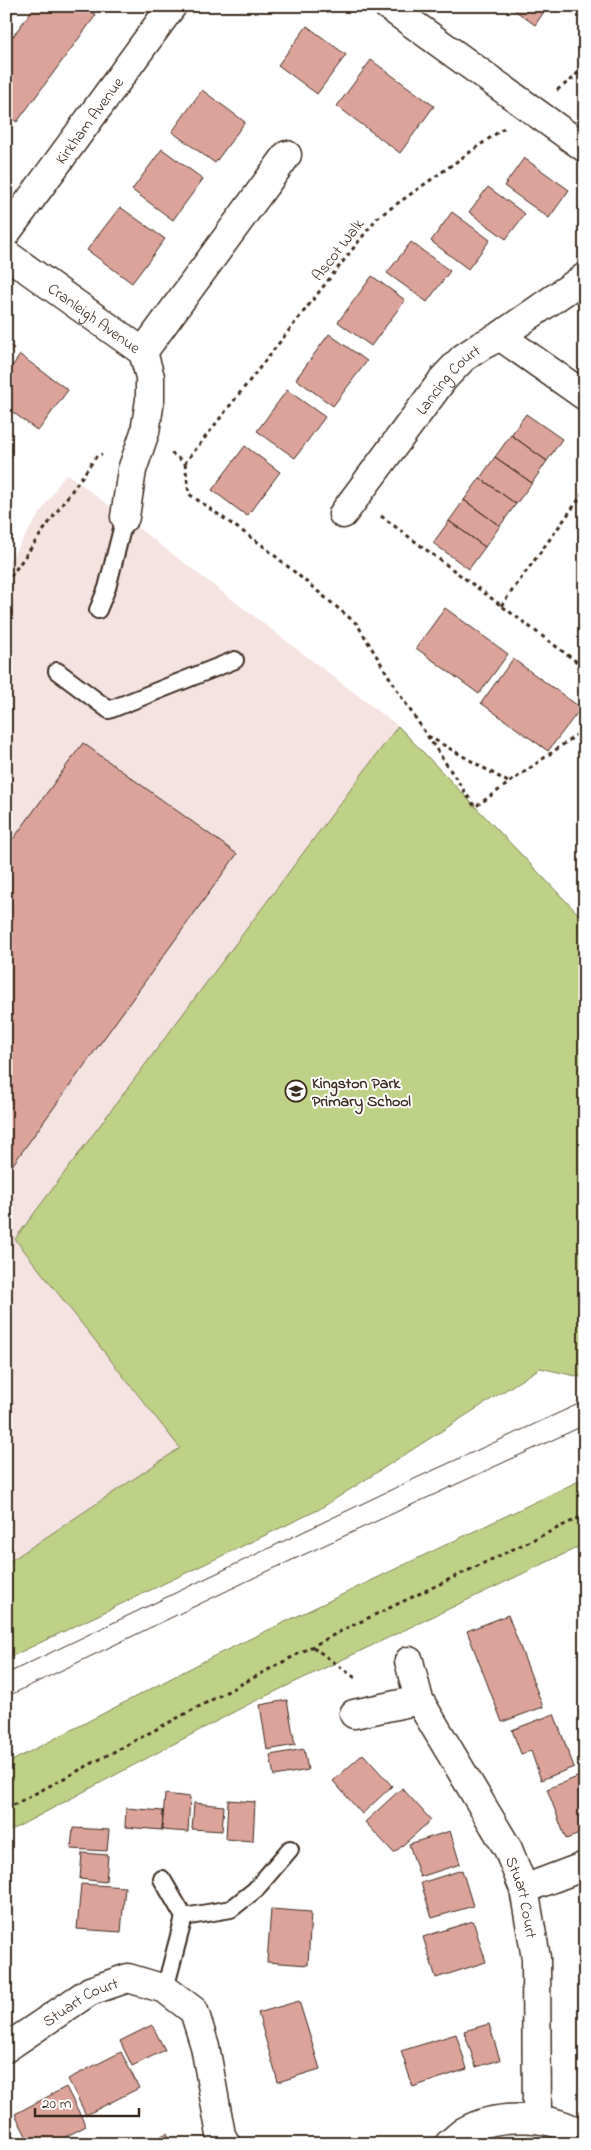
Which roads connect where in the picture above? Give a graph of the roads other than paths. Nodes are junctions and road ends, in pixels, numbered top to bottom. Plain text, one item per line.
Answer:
1 (172, 6) edge
2 (388, 6) edge
3 (585, 148) edge
4 (287, 155) dead end
5 (6, 233) edge
6 (6, 254) edge
7 (585, 277) edge
8 (500, 336) junction
9 (143, 352) junction
10 (585, 396) edge
11 (349, 506) road end
12 (125, 517) joint
13 (98, 610) dead end
14 (235, 660) dead end
15 (57, 671) dead end
16 (409, 1661) dead end
17 (419, 1700) junction
18 (354, 1714) dead end
19 (290, 1850) dead end
20 (585, 1866) edge
21 (162, 1879) dead end
22 (524, 1889) junction
23 (184, 1917) junction
24 (165, 1989) junction
25 (6, 2048) edge
26 (537, 2119) junction
27 (585, 2137) edge
28 (226, 2144) edge
29 (449, 2144) edge

1 - 5 street, Kirkham Avenue
2 - 3 street
4 - 9 street
6 - 9 street, Cranleigh Avenue
7 - 8 street, Lancing Court
8 - 10 street
8 - 11 street, Lancing Court
9 - 12 street, Cranleigh Avenue
12 - 13 lane
14 - 15 lane
16 - 17 street, Stuart Court
17 - 18 street
17 - 22 street, Stuart Court
19 - 23 lane
20 - 22 street
21 - 23 lane
22 - 26 street, Stuart Court
23 - 24 lane
24 - 25 street, Stuart Court
24 - 28 street, Stuart Court
26 - 27 street
26 - 29 street

